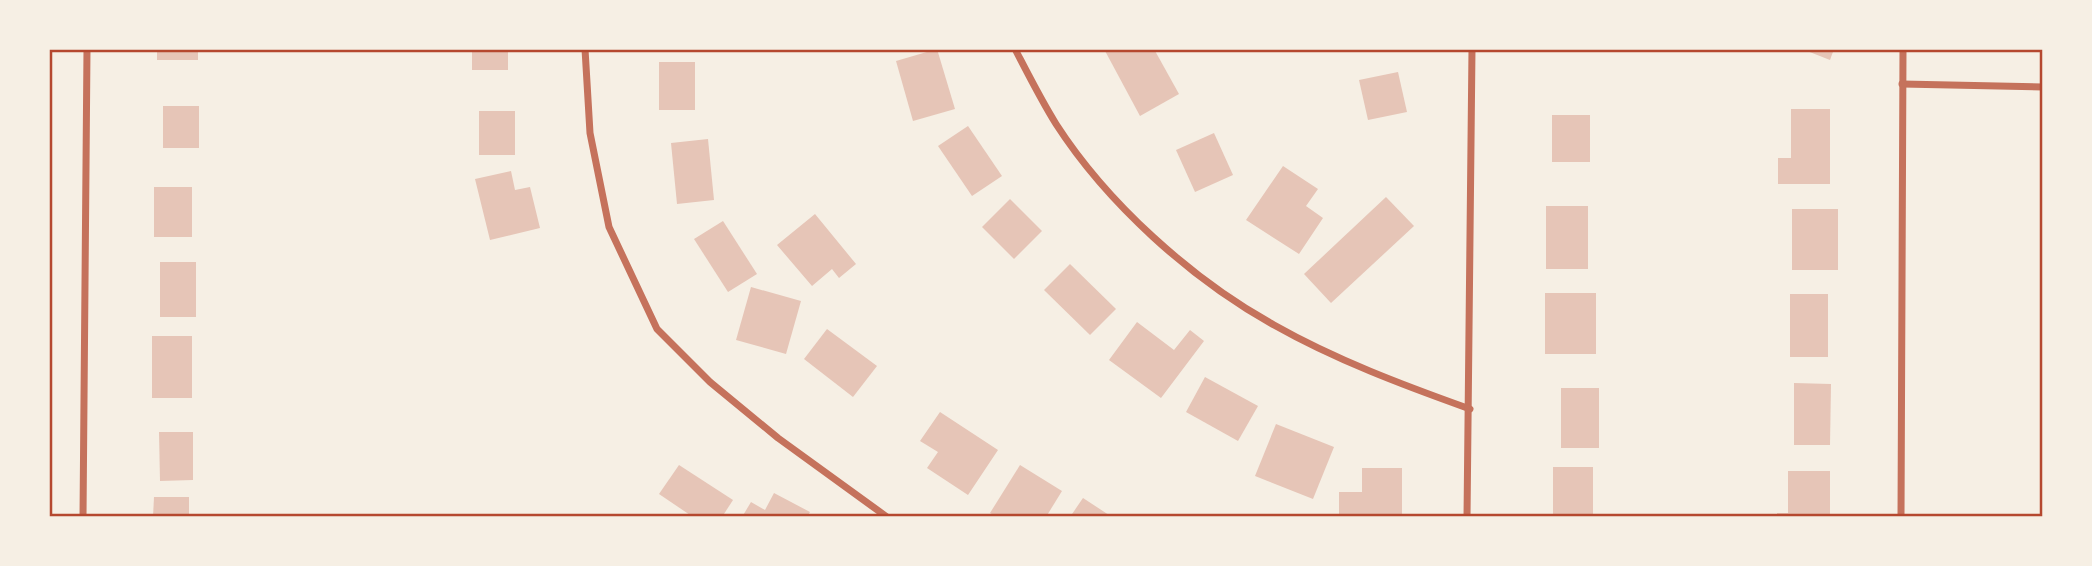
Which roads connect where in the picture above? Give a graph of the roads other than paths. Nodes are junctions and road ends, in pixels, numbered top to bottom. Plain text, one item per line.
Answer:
1 (87, 49) edge
2 (585, 49) edge
3 (1015, 49) edge
4 (1472, 49) edge
5 (1903, 49) edge
6 (1902, 84) junction
7 (2043, 87) edge
8 (1470, 410) junction
9 (83, 517) edge
10 (887, 517) edge
11 (1466, 517) edge
12 (1901, 517) edge

1 - 9 street
2 - 10 street
3 - 8 street
4 - 8 street
5 - 6 street
6 - 7 street
6 - 12 street
8 - 11 street

